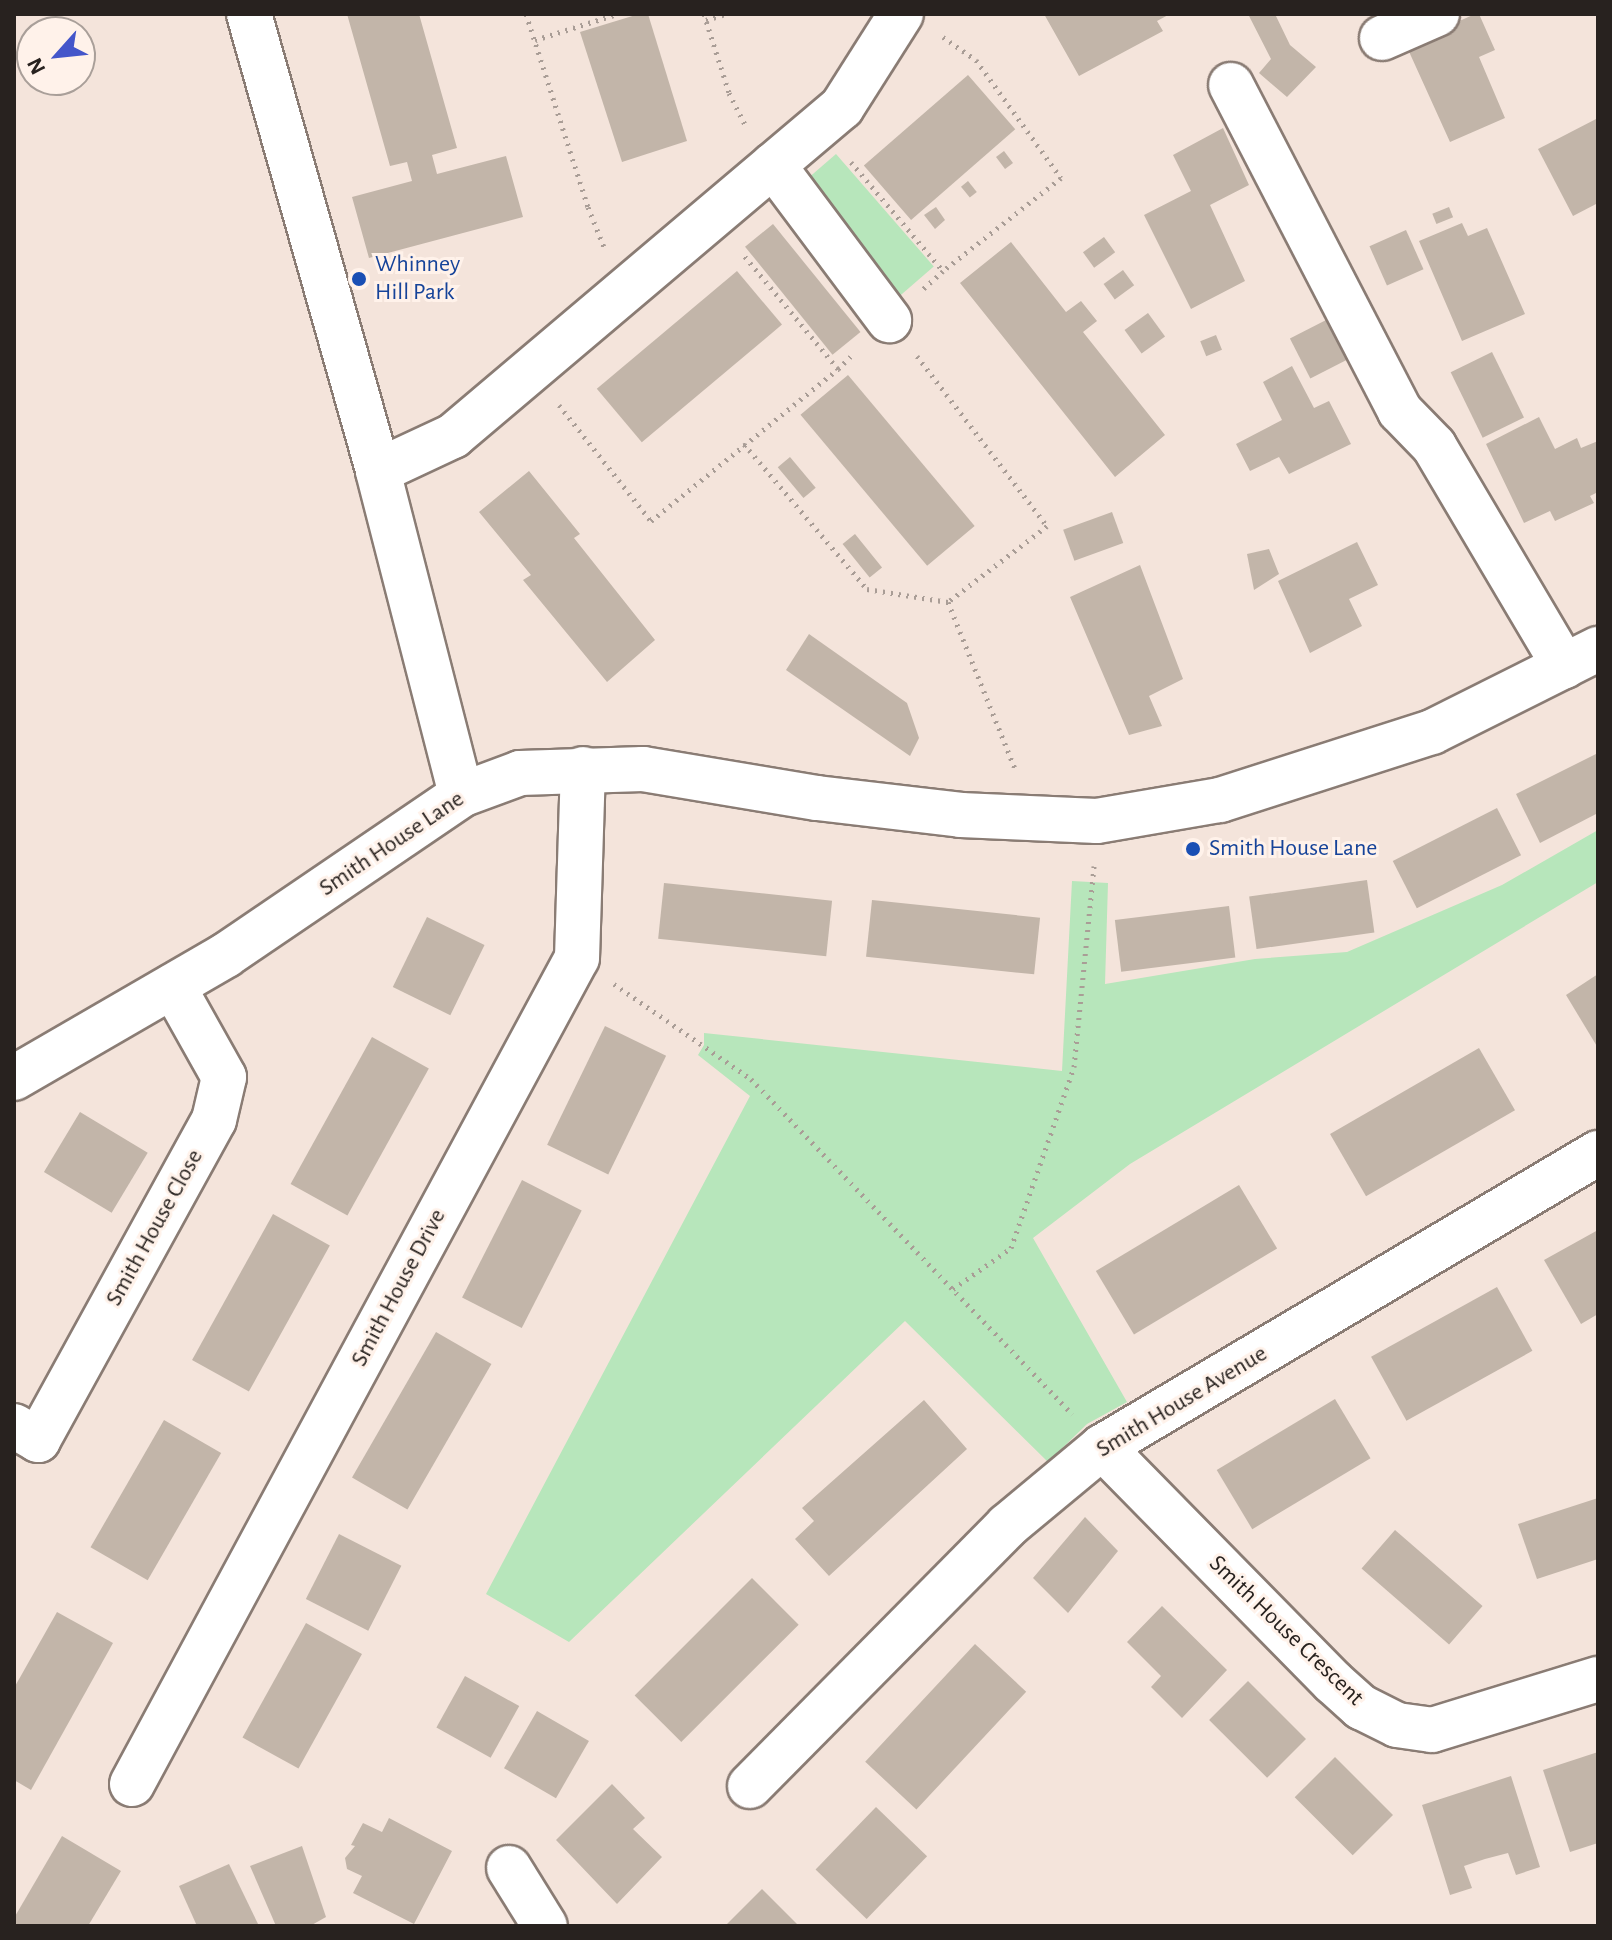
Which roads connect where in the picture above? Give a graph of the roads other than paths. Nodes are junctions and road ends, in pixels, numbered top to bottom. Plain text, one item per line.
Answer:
1 (249, 14) edge
2 (1437, 14) edge
3 (901, 15) edge
4 (1382, 38) dead end
5 (1231, 85) dead end
6 (773, 165) junction
7 (889, 320) road end
8 (378, 471) junction
9 (1581, 658) edge
10 (583, 769) junction
11 (461, 795) junction
12 (173, 986) junction
13 (14, 1078) edge
14 (1598, 1153) edge
15 (14, 1426) edge
16 (1102, 1447) junction
17 (1598, 1679) edge
18 (132, 1784) dead end
19 (750, 1786) dead end
20 (509, 1868) dead end
21 (537, 1924) edge

1 - 8 street
2 - 4 street
3 - 6 street
5 - 9 street
6 - 7 street
6 - 8 street
8 - 11 street
9 - 10 street, Smith House Lane
10 - 11 street, Smith House Lane
10 - 18 street, Smith House Drive
11 - 12 street, Smith House Lane
12 - 13 street, Smith House Lane
12 - 15 street, Smith House Close
14 - 16 street, Smith House Avenue
16 - 17 street, Smith House Crescent
16 - 19 street, Smith House Avenue
20 - 21 street

